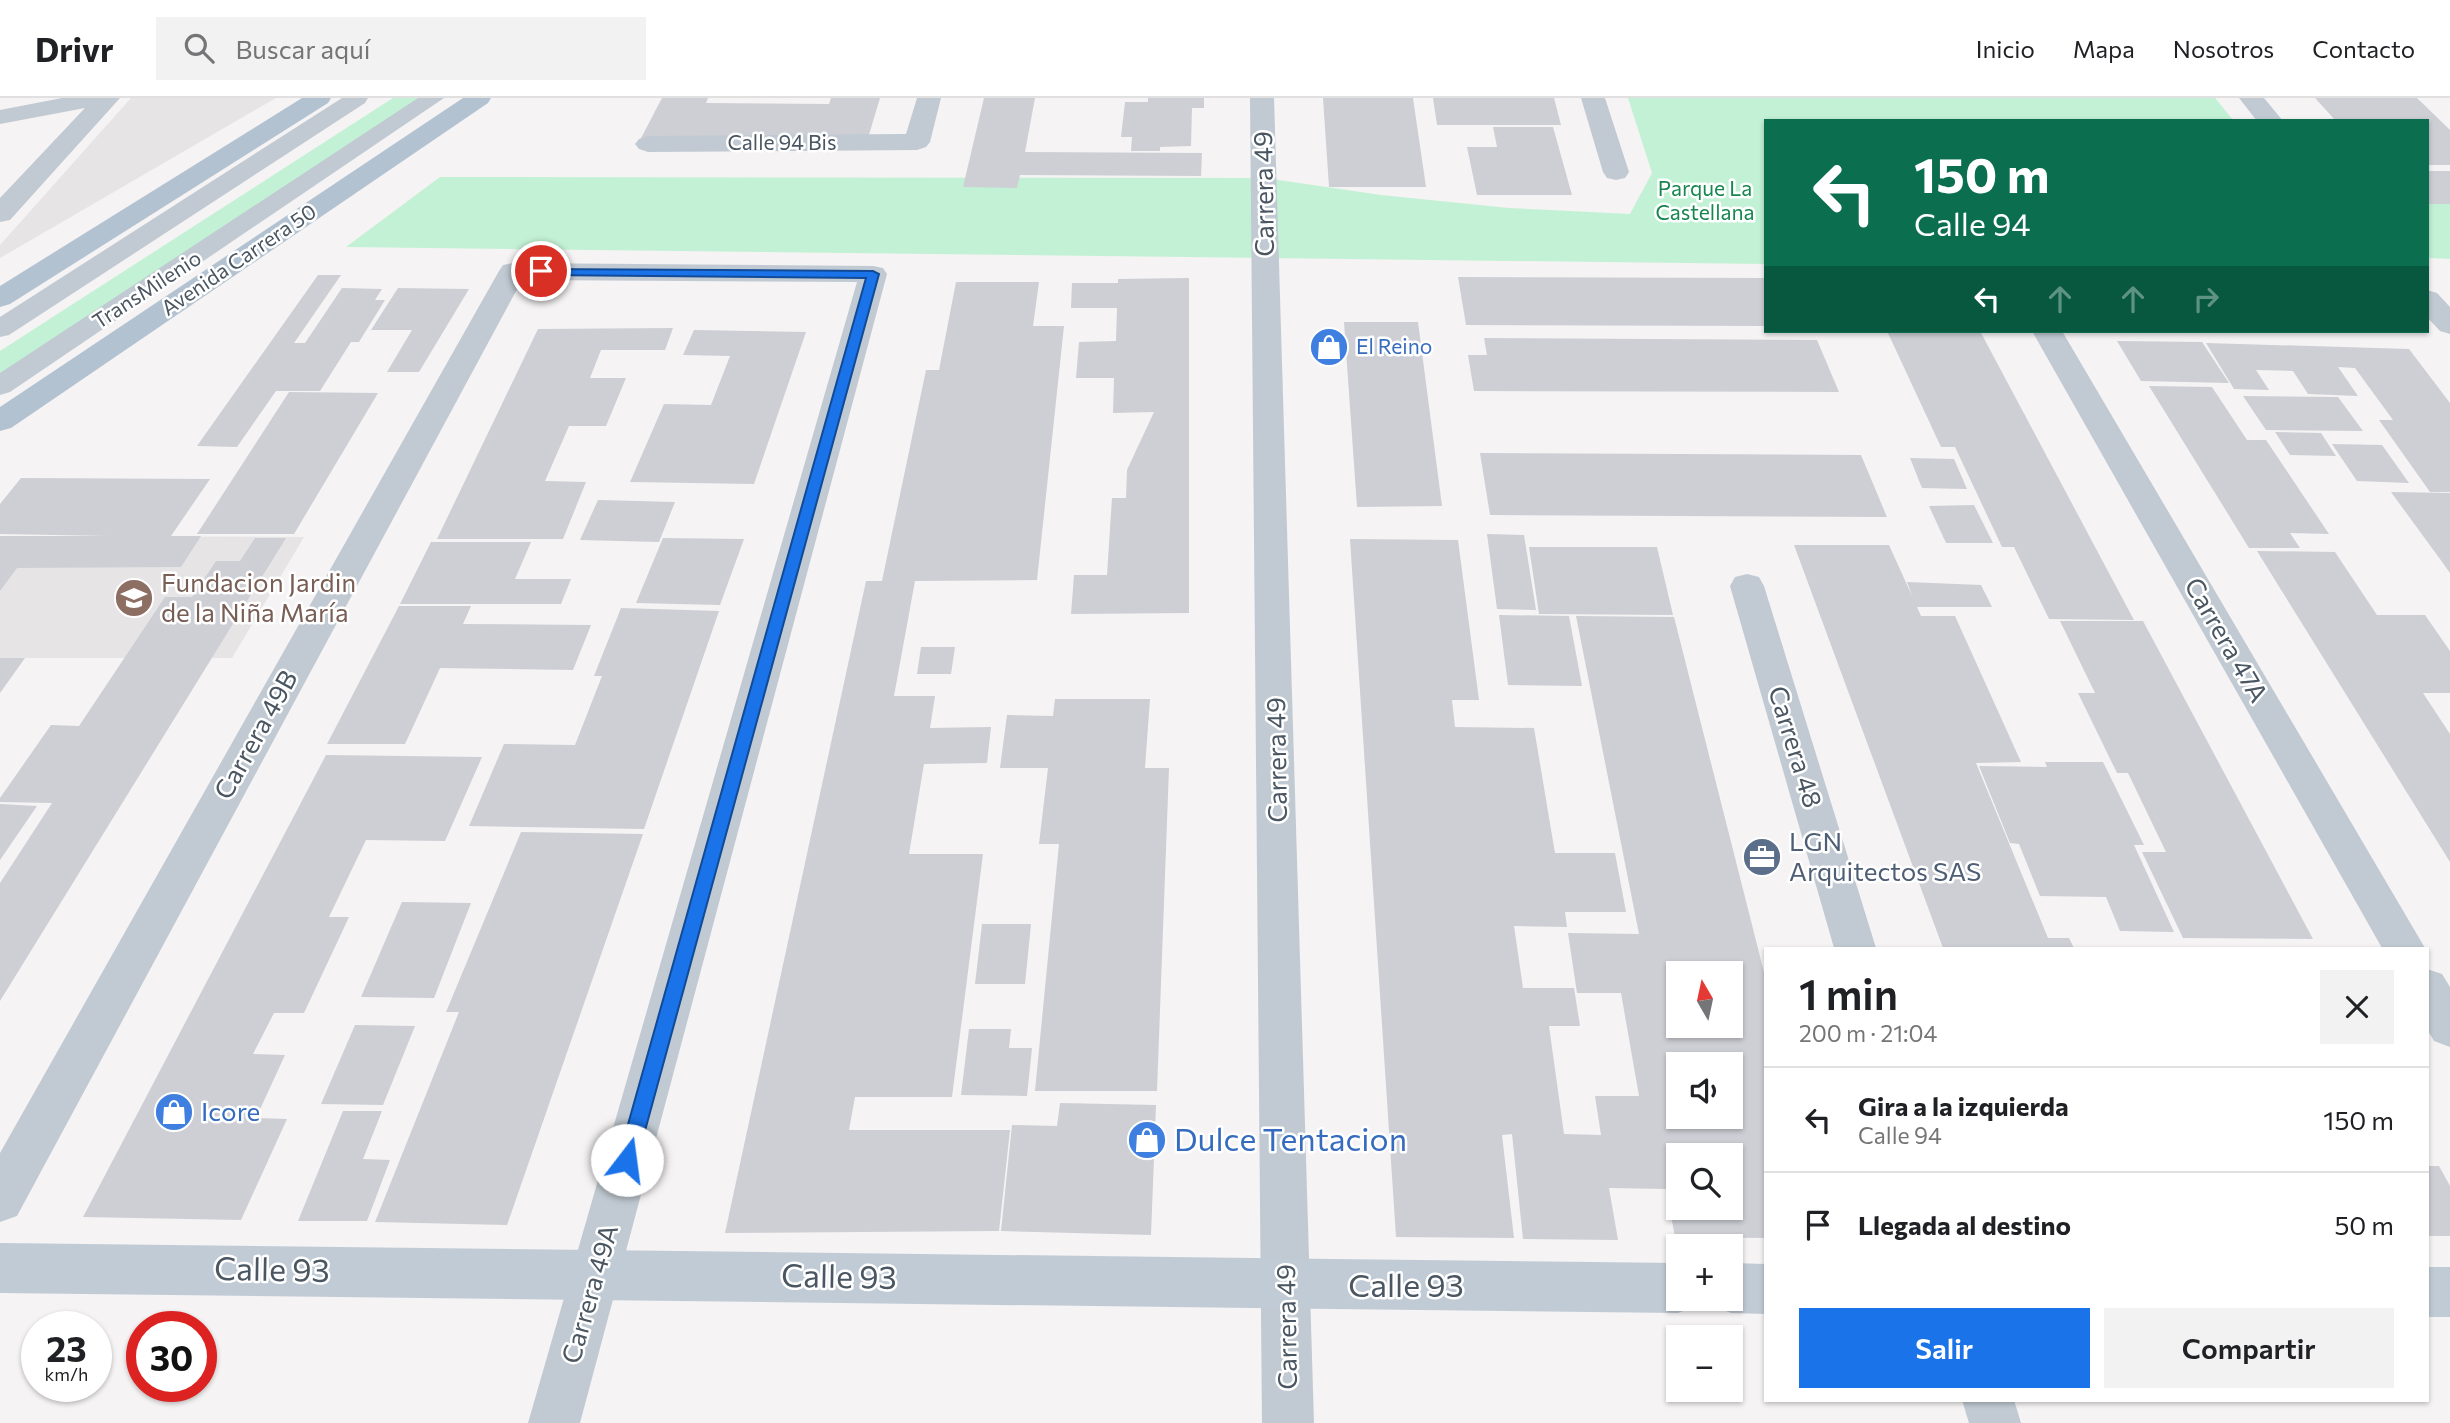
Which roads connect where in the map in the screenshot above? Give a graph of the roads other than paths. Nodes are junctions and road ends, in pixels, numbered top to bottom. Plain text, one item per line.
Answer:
1 (102, 98) edge
2 (108, 98) edge
3 (319, 98) edge
4 (357, 98) edge
5 (433, 98) edge
6 (479, 98) edge
7 (929, 98) edge
8 (1262, 98) edge
9 (1593, 98) edge
10 (2251, 98) edge
11 (0, 117) edge
12 (2269, 119) edge
13 (648, 144) dead end
14 (1616, 172) dead end
15 (0, 214) edge
16 (873, 274) joint
17 (0, 298) edge
18 (2429, 301) edge
19 (2450, 325) edge
20 (0, 330) edge
21 (2048, 333) edge
22 (3, 412) edge
23 (1747, 586) dead end
24 (1855, 947) edge
25 (2403, 947) edge
26 (2429, 991) edge
27 (2450, 1027) edge
28 (0, 1199) edge
29 (0, 1268) edge
30 (596, 1273) junction
31 (1285, 1284) junction
32 (1666, 1288) edge
33 (1743, 1288) edge
34 (1764, 1289) edge
35 (2429, 1292) edge
36 (2450, 1292) edge
37 (1989, 1402) edge
38 (554, 1423) edge
39 (1288, 1423) edge
40 (1995, 1423) edge

1 - 11 street
2 - 15 street
3 - 17 main road
4 - 20 lane, TransMilenio
5 - 22 lane, TransMilenio
6 - 22 main road, Avenida Carrera 50
7 - 13 street, Calle 94 Bis
8 - 31 street, Carrera 49
9 - 14 street
10 - 12 street
16 - 28 street, Carrera 49B
16 - 30 street, Carrera 49A
18 - 19 street
21 - 25 street, Carrera 47A
23 - 24 street, Carrera 48
26 - 27 street
29 - 30 street, Calle 93
30 - 31 street, Calle 93
30 - 38 street, Carrera 49A
31 - 32 street, Calle 93
31 - 39 street, Carrera 49
33 - 34 street
35 - 36 street
37 - 40 street

